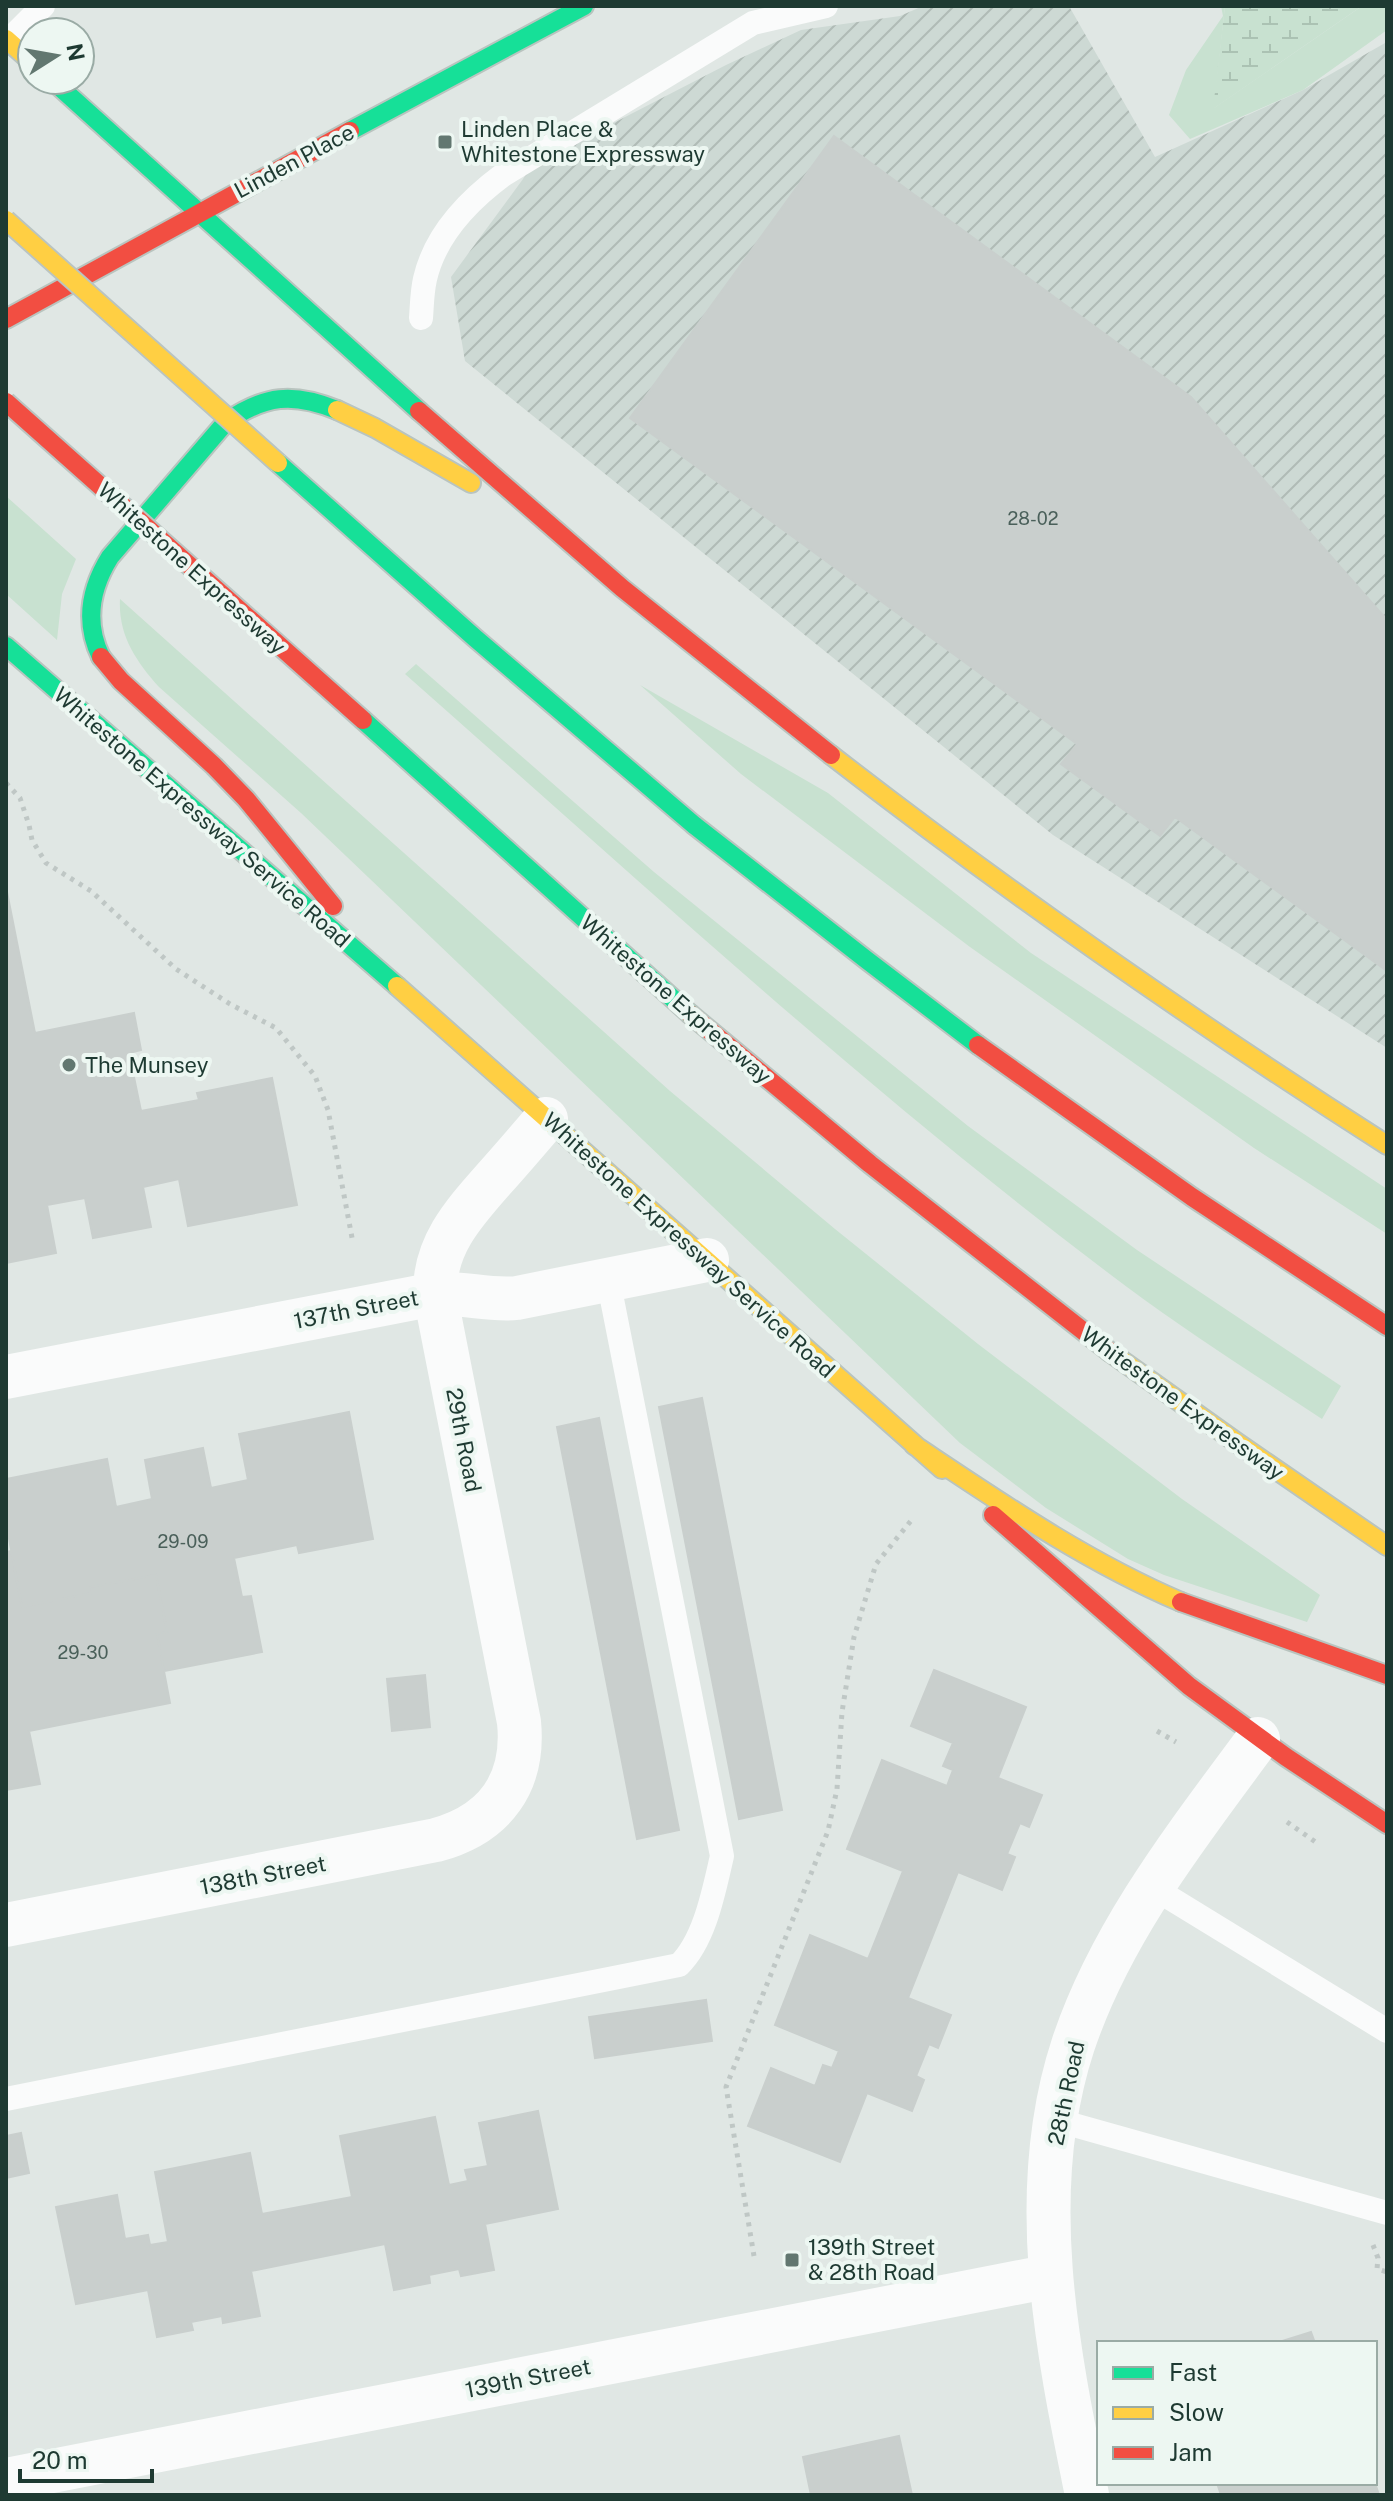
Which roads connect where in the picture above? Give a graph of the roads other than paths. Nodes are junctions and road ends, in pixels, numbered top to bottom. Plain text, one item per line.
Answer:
1 (43, 6) edge
2 (584, 6) edge
3 (826, 6) edge
4 (553, 12) edge
5 (7, 40) edge
6 (70, 96) edge
7 (199, 212) junction
8 (6, 220) edge
9 (421, 318) dead end
10 (6, 319) edge
11 (6, 402) edge
12 (560, 535) junction
13 (6, 646) edge
14 (390, 980) junction
15 (546, 1119) junction
16 (1387, 1145) edge
17 (707, 1260) junction
18 (608, 1279) junction
19 (435, 1294) junction
20 (1387, 1326) edge
21 (6, 1377) edge
22 (914, 1445) junction
23 (1387, 1546) edge
24 (1387, 1675) edge
25 (1258, 1739) junction
26 (505, 1794) joint
27 (1387, 1824) edge
28 (1152, 1887) junction
29 (6, 1925) edge
30 (1387, 2031) edge
31 (6, 2099) edge
32 (1056, 2120) junction
33 (1387, 2213) edge
34 (1051, 2276) junction
35 (6, 2480) edge
36 (1087, 2495) edge

1 - 5 lane
2 - 4 main road, Linden Place
3 - 9 lane
4 - 7 main road, Linden Place
6 - 7 main road
7 - 10 main road, Linden Place
7 - 12 main road
8 - 20 main road, bridge
11 - 23 main road, Whitestone Expressway, bridge
12 - 14 main road
12 - 16 main road
13 - 14 main road, Whitestone Expressway Service Road
14 - 15 main road, Whitestone Expressway Service Road
15 - 17 main road, Whitestone Expressway Service Road
15 - 19 street, 29th Road
17 - 18 street, 137th Street
17 - 22 main road, Whitestone Expressway Service Road
18 - 19 street, 137th Street
18 - 31 lane
19 - 21 street, 137th Street
19 - 26 street, 29th Road
22 - 24 main road
22 - 25 main road, Whitestone Expressway Service Road
25 - 27 main road, Whitestone Expressway Service Road
25 - 28 street, 28th Road
26 - 29 street, 138th Street
28 - 30 lane
28 - 32 street, 28th Road
32 - 33 lane
32 - 34 street, 28th Road
34 - 35 street, 139th Street
34 - 36 street, 28th Road

